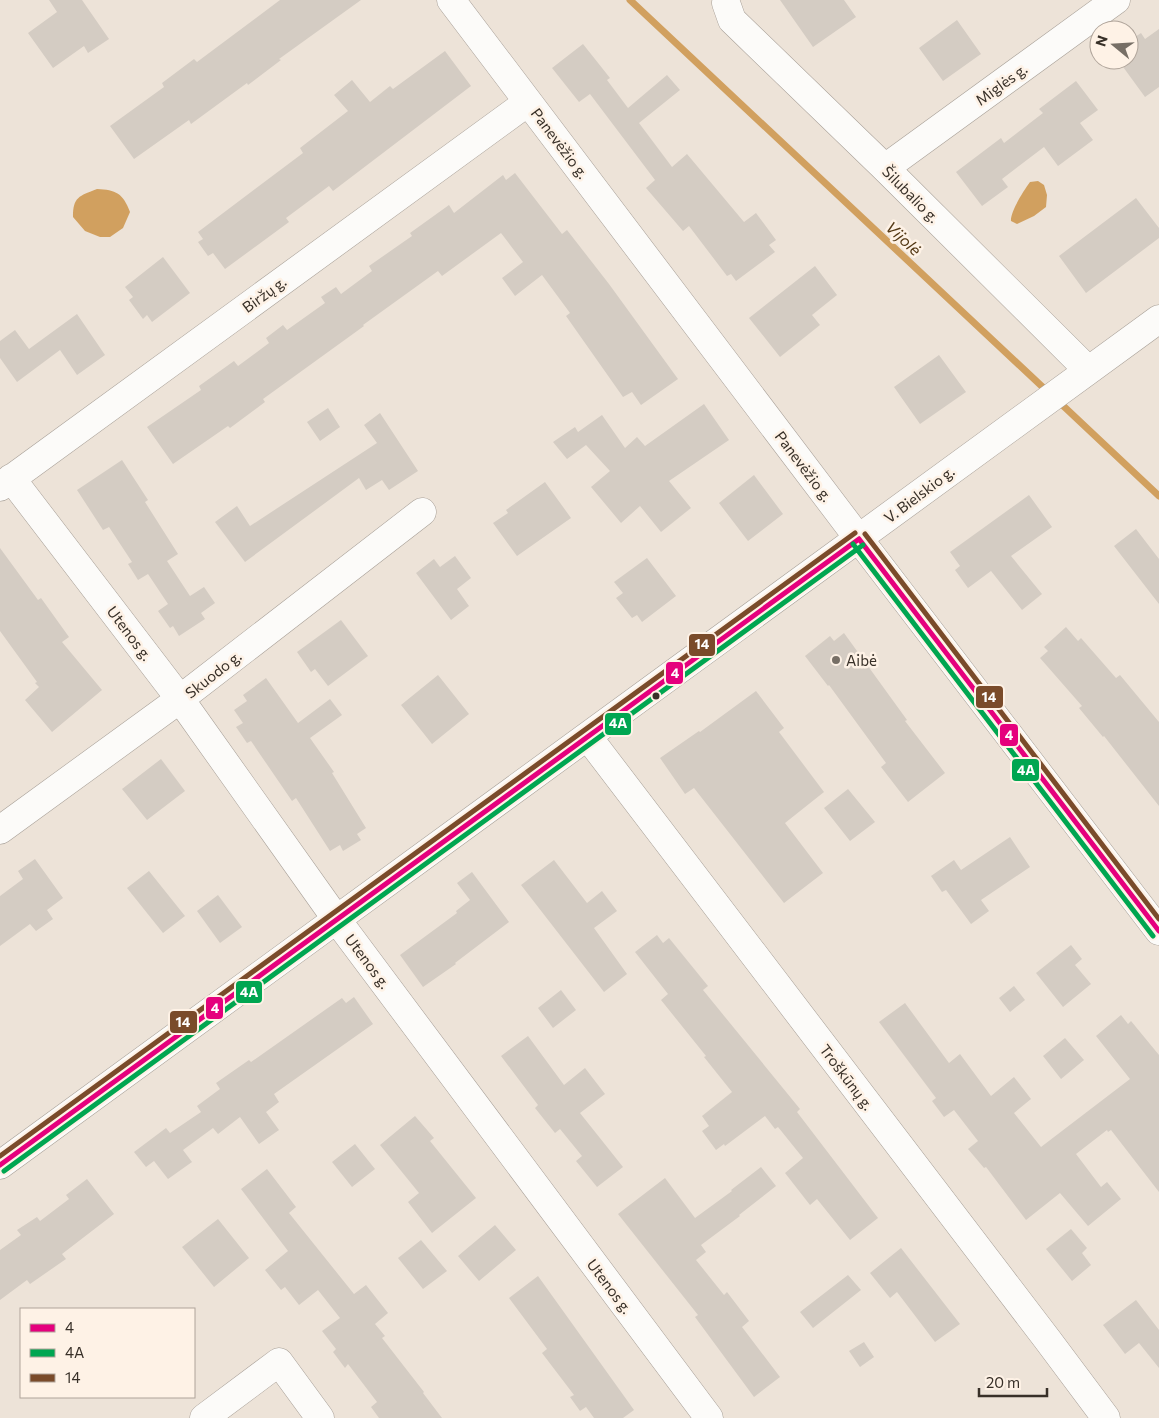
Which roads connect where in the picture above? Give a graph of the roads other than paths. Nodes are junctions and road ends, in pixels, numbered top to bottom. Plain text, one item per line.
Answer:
1 (451, 0) edge
2 (1116, 0) edge
3 (729, 11) dead end
4 (528, 102) junction
5 (886, 168) junction
6 (1159, 319) edge
7 (1078, 377) junction
8 (6, 482) edge
9 (422, 512) dead end
10 (859, 539) junction
11 (180, 699) junction
12 (588, 737) junction
13 (0, 830) edge
14 (336, 920) junction
15 (1159, 931) edge
16 (0, 1165) edge
17 (204, 1418) edge
18 (320, 1418) edge
19 (709, 1418) edge
20 (1106, 1418) edge

1 - 4 street, Panevėžio g.
2 - 5 street, Miglės g.
3 - 5 street, Šilubalio g.
4 - 8 street, Biržų g.
4 - 10 street, Panevėžio g.
5 - 7 street, Šilubalio g.
6 - 7 street, V. Bielskio g.
7 - 10 street, V. Bielskio g.
8 - 11 street, Utenos g.
9 - 11 street, Skuodo g.
10 - 12 street, V. Bielskio g.
10 - 15 street, Panevėžio g.
11 - 13 street, Skuodo g.
11 - 14 street, Utenos g.
12 - 14 street, V. Bielskio g.
12 - 20 street, Troškūnų g.
14 - 16 street, V. Bielskio g.
14 - 19 street, Utenos g.
17 - 18 street

